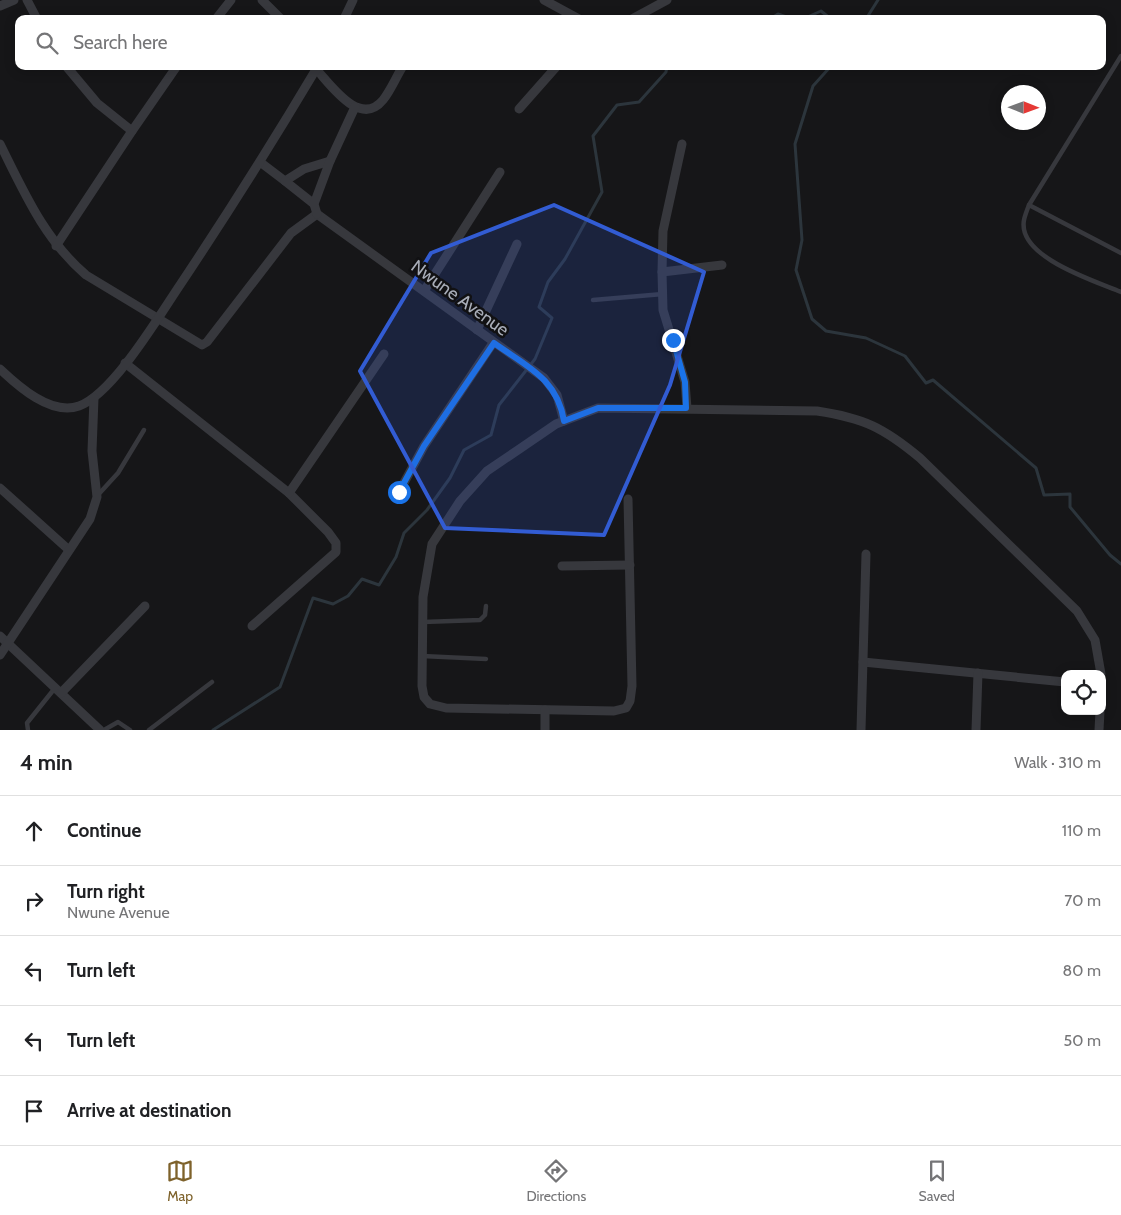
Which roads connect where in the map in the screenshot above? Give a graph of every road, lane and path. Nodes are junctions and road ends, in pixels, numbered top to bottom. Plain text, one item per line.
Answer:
1 (14, 0) edge
2 (27, 0) edge
3 (231, 0) edge
4 (262, 0) edge
5 (354, 0) edge
6 (544, 0) edge
7 (668, 0) edge
8 (0, 6) edge
9 (34, 15) edge
10 (219, 15) edge
11 (278, 15) edge
12 (346, 15) edge
13 (572, 15) edge
14 (640, 15) edge
15 (1121, 56) edge
16 (69, 70) edge
17 (175, 70) edge
18 (316, 70) edge
19 (319, 70) edge
20 (401, 70) edge
21 (553, 70) edge
22 (355, 107) junction
23 (518, 110) dead end
24 (132, 131) junction
25 (0, 144) edge
26 (682, 144) dead end
27 (330, 160) junction
28 (260, 162) junction
29 (500, 172) dead end
30 (286, 181) junction
31 (314, 204) junction
32 (1029, 205) junction
33 (317, 214) junction
34 (517, 244) dead end
35 (56, 246) junction
36 (1121, 253) edge
37 (722, 265) dead end
38 (662, 272) junction
39 (424, 291) junction
40 (1121, 292) edge
41 (662, 294) junction
42 (593, 300) dead end
43 (158, 317) junction
44 (477, 330) junction
45 (494, 343) junction
46 (384, 354) dead end
47 (125, 363) junction
48 (0, 369) edge
49 (94, 398) junction
50 (686, 408) junction
51 (564, 421) junction
52 (144, 430) dead end
53 (0, 488) edge
54 (399, 492) dead end
55 (289, 493) junction
56 (97, 497) junction
57 (628, 499) dead end
58 (69, 550) junction
59 (866, 554) dead end
60 (630, 565) junction
61 (562, 566) dead end
62 (145, 606) dead end
63 (486, 606) dead end
64 (423, 622) junction
65 (252, 626) dead end
66 (0, 636) edge
67 (7, 643) junction
68 (0, 655) edge
69 (422, 656) junction
70 (486, 658) dead end
71 (863, 662) junction
72 (1099, 670) edge
73 (978, 673) junction
74 (212, 682) dead end
75 (1061, 682) edge
76 (58, 691) junction
77 (545, 710) junction
78 (1100, 715) edge
79 (28, 730) edge
80 (100, 730) edge
81 (104, 730) edge
82 (130, 730) edge
83 (149, 730) edge
84 (545, 730) edge
85 (861, 730) edge
86 (976, 730) edge
87 (1099, 730) edge

1 - 8 street
2 - 9 street
3 - 10 street
4 - 11 street
5 - 12 street
6 - 13 street
7 - 14 street
15 - 32 lane
16 - 24 street
17 - 24 street
18 - 28 street
19 - 22 street
20 - 22 street
21 - 23 street
22 - 27 street
24 - 35 street
25 - 35 street
26 - 38 street
27 - 30 street
27 - 31 street
28 - 30 street
28 - 43 street
29 - 39 street
30 - 31 street
31 - 33 street
32 - 36 lane
32 - 40 lane
33 - 39 street, Nwune Avenue
33 - 43 street
34 - 44 street
35 - 43 street
37 - 38 street
38 - 41 street
39 - 44 street, Nwune Avenue
41 - 42 lane
41 - 50 street
43 - 47 street
44 - 45 street, Nwune Avenue
45 - 51 street, Nwune Avenue
45 - 54 street
46 - 55 street
47 - 49 street
47 - 55 street
48 - 49 street
49 - 56 street
50 - 51 street
50 - 72 street
51 - 64 street
52 - 56 lane
53 - 58 street
55 - 65 street
56 - 58 street
57 - 60 street
58 - 67 street
59 - 71 street
60 - 61 street
60 - 77 street
62 - 76 street
63 - 64 lane
64 - 69 street
66 - 67 street
67 - 68 street
67 - 76 street
69 - 70 lane
69 - 77 street
71 - 73 street
71 - 85 street
73 - 75 street
73 - 86 street
74 - 83 lane
76 - 79 lane
76 - 80 street
77 - 84 street
78 - 87 street
81 - 82 lane

